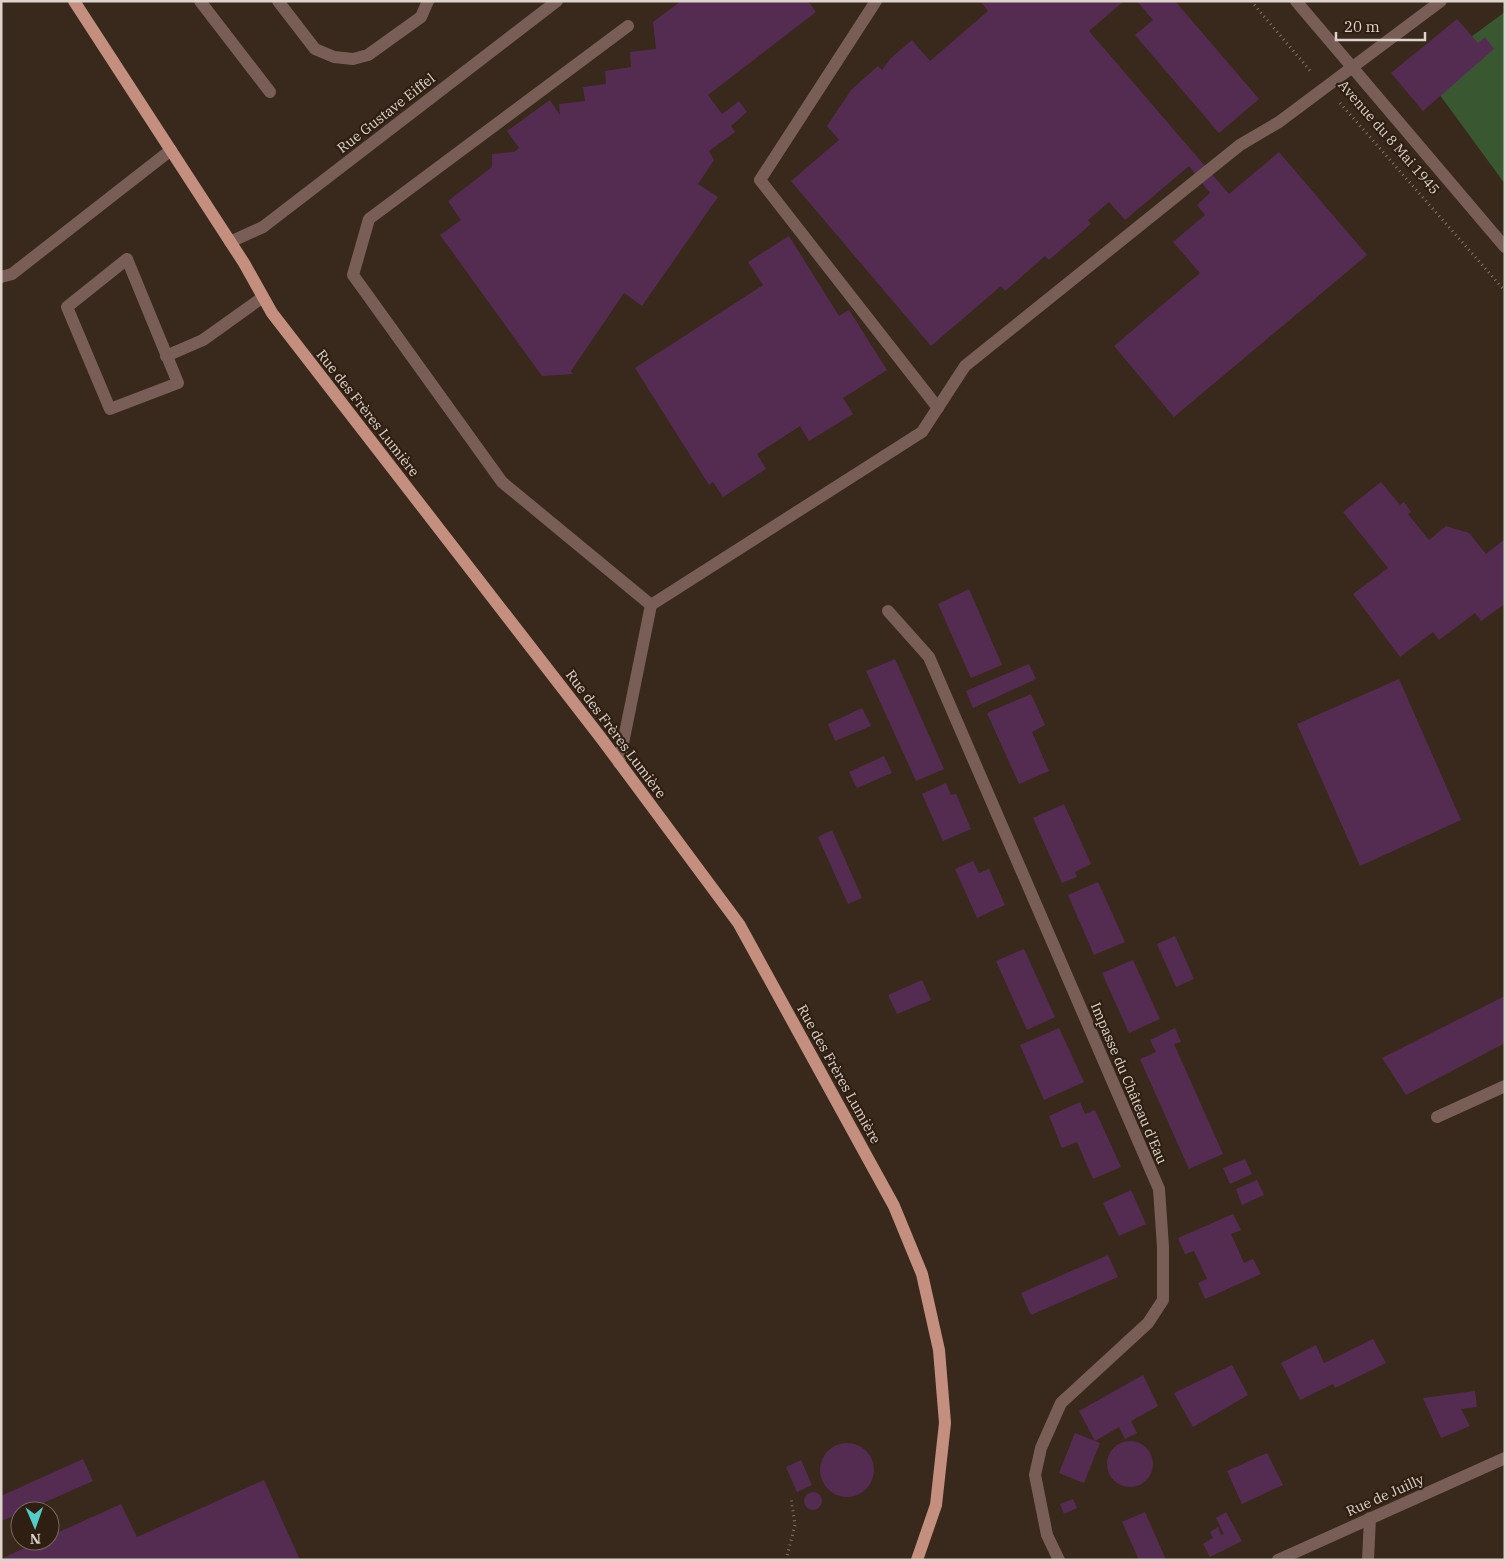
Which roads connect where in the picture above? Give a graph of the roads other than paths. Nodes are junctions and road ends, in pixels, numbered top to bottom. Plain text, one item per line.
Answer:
1 (74, 1) edge
2 (200, 1) edge
3 (278, 1) edge
4 (428, 1) edge
5 (557, 1) edge
6 (876, 1) edge
7 (1296, 1) edge
8 (1442, 1) edge
9 (628, 26) dead end
10 (1354, 68) junction
11 (270, 92) dead end
12 (171, 150) junction
13 (230, 242) junction
14 (1505, 247) edge
15 (1, 277) edge
16 (263, 297) junction
17 (166, 356) junction
18 (938, 408) junction
19 (651, 606) junction
20 (888, 612) dead end
21 (619, 763) junction
22 (1505, 1086) edge
23 (1437, 1117) dead end
24 (1505, 1458) edge
25 (1370, 1518) junction
26 (917, 1560) edge
27 (1058, 1560) edge
28 (1278, 1560) edge
29 (1368, 1560) edge

1 - 12 main road, Rue des Frères Lumière
2 - 11 street
3 - 4 street
5 - 13 street, Rue Gustave Eiffel
6 - 18 street
7 - 10 street, Avenue du 8 Mai 1945
8 - 10 street
9 - 19 street
10 - 14 street, Avenue du 8 Mai 1945
10 - 18 street
12 - 13 main road, Rue des Frères Lumière
12 - 15 street
13 - 16 main road, Rue des Frères Lumière
16 - 17 street
16 - 21 main road, Rue des Frères Lumière
17 - 17 street
18 - 19 street
19 - 21 street
20 - 27 street, Impasse du Château d'Eau
21 - 26 main road, Rue des Frères Lumière
22 - 23 street
24 - 25 street, Rue de Juilly
25 - 28 street, Rue de Juilly
25 - 29 street

